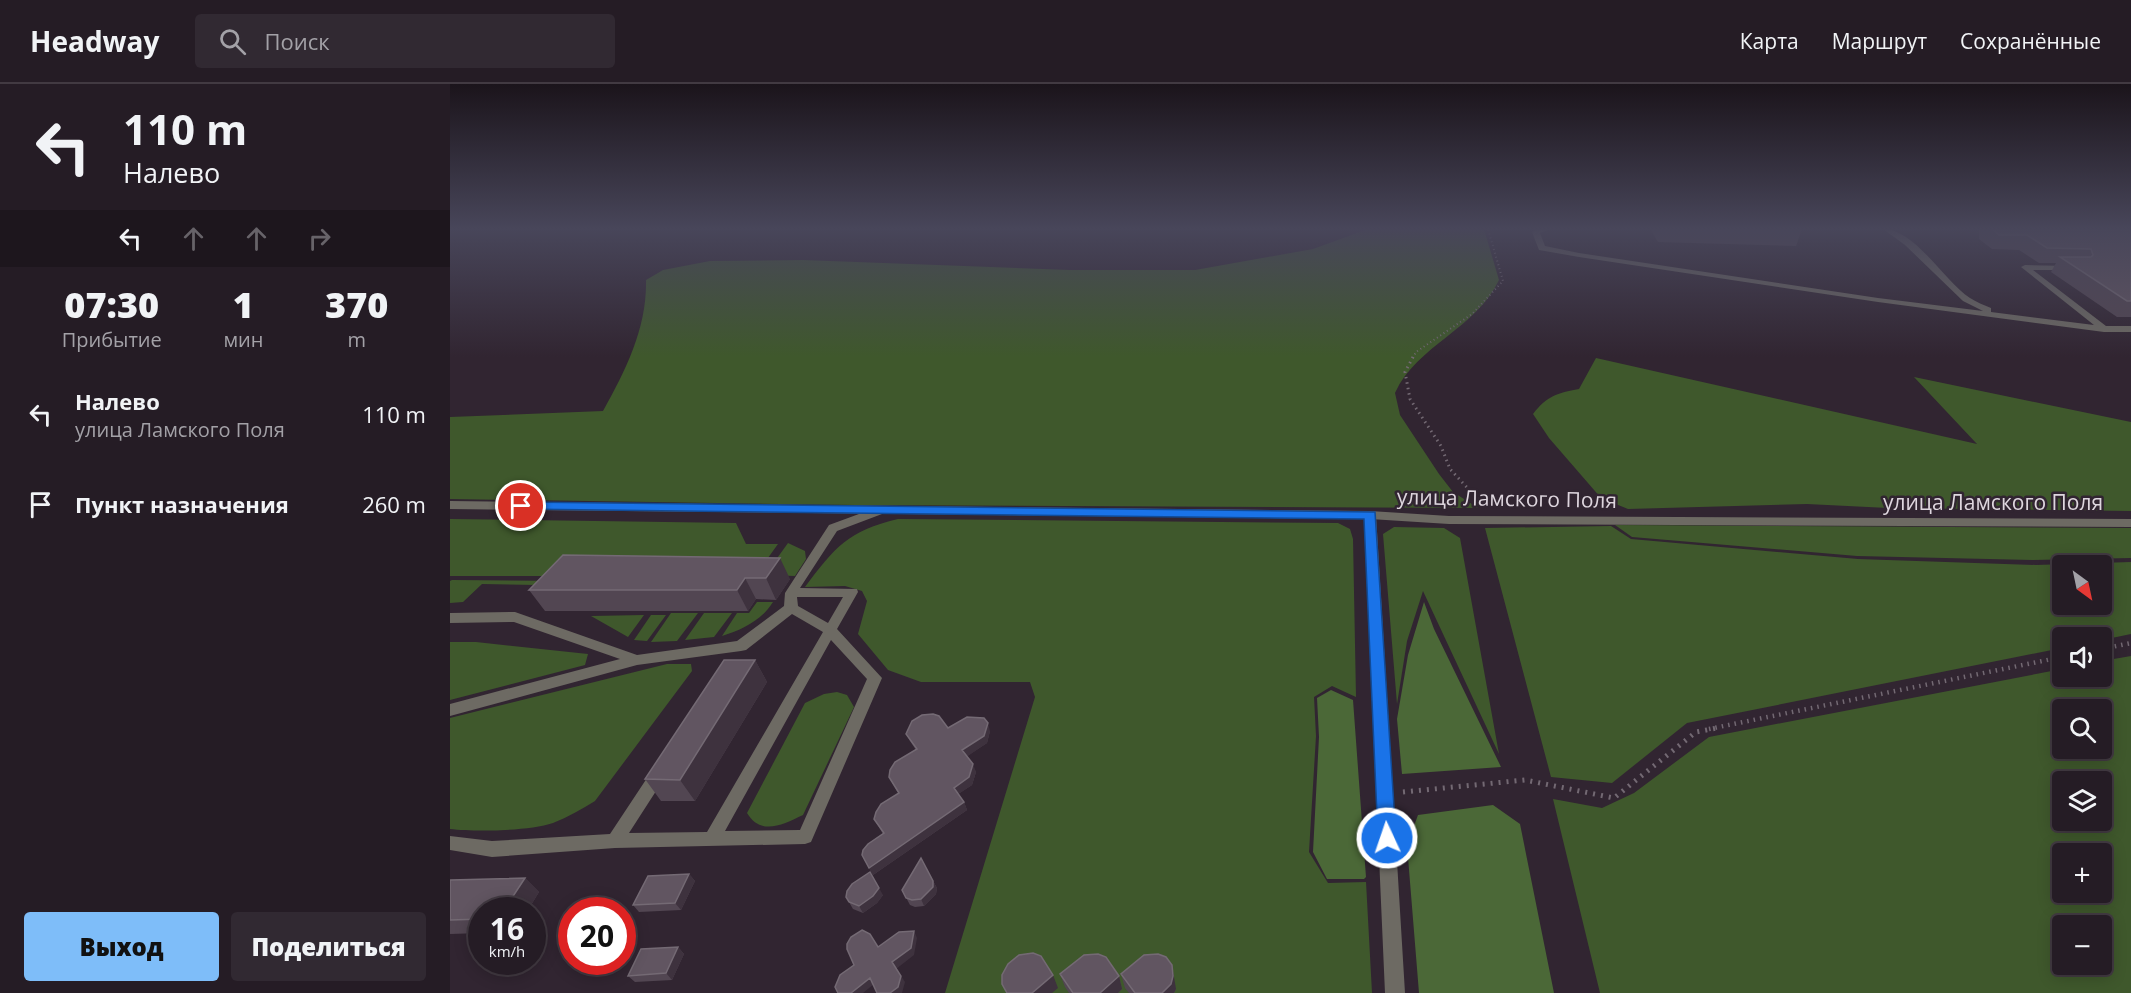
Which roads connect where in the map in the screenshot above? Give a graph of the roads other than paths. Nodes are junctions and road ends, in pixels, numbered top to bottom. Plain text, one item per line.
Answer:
1 (1694, 271) edge
2 (1937, 271) edge
3 (2031, 271) edge
4 (1996, 314) junction
5 (2131, 328) edge
6 (2104, 330) junction
7 (450, 506) edge
8 (878, 511) junction
9 (1370, 515) junction
10 (2131, 523) edge
11 (791, 601) junction
12 (450, 618) edge
13 (830, 630) junction
14 (741, 646) junction
15 (637, 660) junction
16 (728, 666) edge
17 (450, 710) edge
18 (665, 763) edge
19 (712, 838) junction
20 (615, 841) junction
21 (450, 843) edge
22 (1395, 993) edge

1 - 4 street
2 - 4 street
3 - 6 street
4 - 6 street
5 - 6 street
7 - 8 street, улица Ламского Поля
8 - 9 street, улица Ламского Поля
8 - 11 street
9 - 10 street, улица Ламского Поля
9 - 22 street
11 - 13 street
11 - 13 street
11 - 14 street
12 - 15 street
13 - 19 street
13 - 19 street
14 - 15 street
14 - 16 street
15 - 17 street
18 - 20 street
19 - 20 street
20 - 21 street

